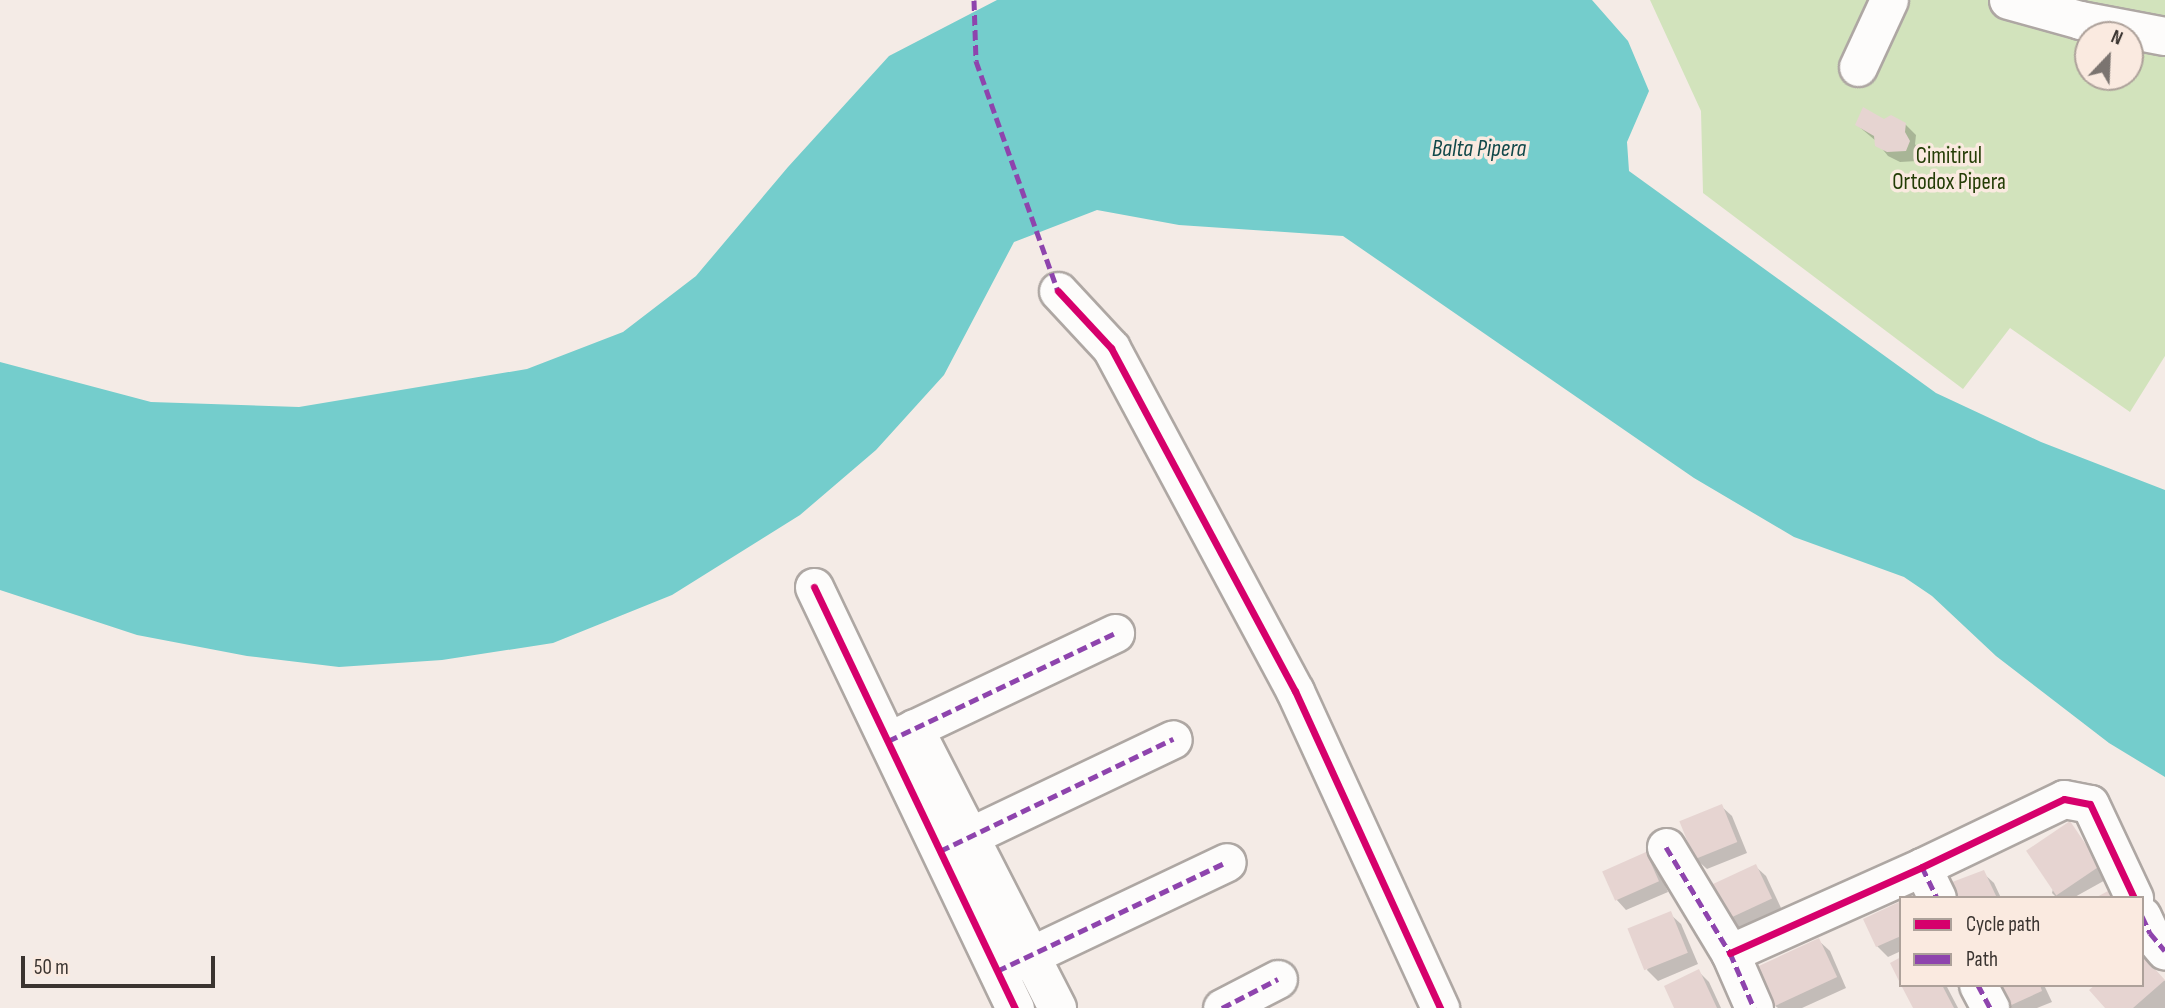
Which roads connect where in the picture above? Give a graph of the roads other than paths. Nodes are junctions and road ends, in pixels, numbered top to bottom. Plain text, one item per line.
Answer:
1 (1889, 0) edge
2 (2008, 0) edge
3 (2165, 36) edge
4 (1858, 67) dead end
5 (1058, 291) dead end
6 (814, 587) dead end
7 (1115, 633) dead end
8 (901, 735) junction
9 (1172, 739) dead end
10 (954, 844) junction
11 (1667, 847) dead end
12 (1227, 862) dead end
13 (1929, 883) edge
14 (2133, 896) edge
15 (2144, 920) edge
16 (2165, 951) edge
17 (1730, 953) junction
18 (1030, 955) junction
19 (998, 971) junction
20 (1278, 979) dead end
21 (1979, 987) edge
22 (1015, 1008) edge
23 (1057, 1008) edge
24 (1222, 1008) edge
25 (1440, 1008) edge
26 (1754, 1008) edge
27 (1990, 1008) edge

1 - 4 street
2 - 3 street
5 - 25 street
6 - 8 street
7 - 8 street
8 - 10 street
9 - 10 street
10 - 18 street
10 - 19 street
11 - 17 street
12 - 18 street
13 - 14 street
13 - 17 street
15 - 16 street
17 - 26 street
18 - 19 street
18 - 23 street
19 - 22 street
20 - 24 street
21 - 27 street

